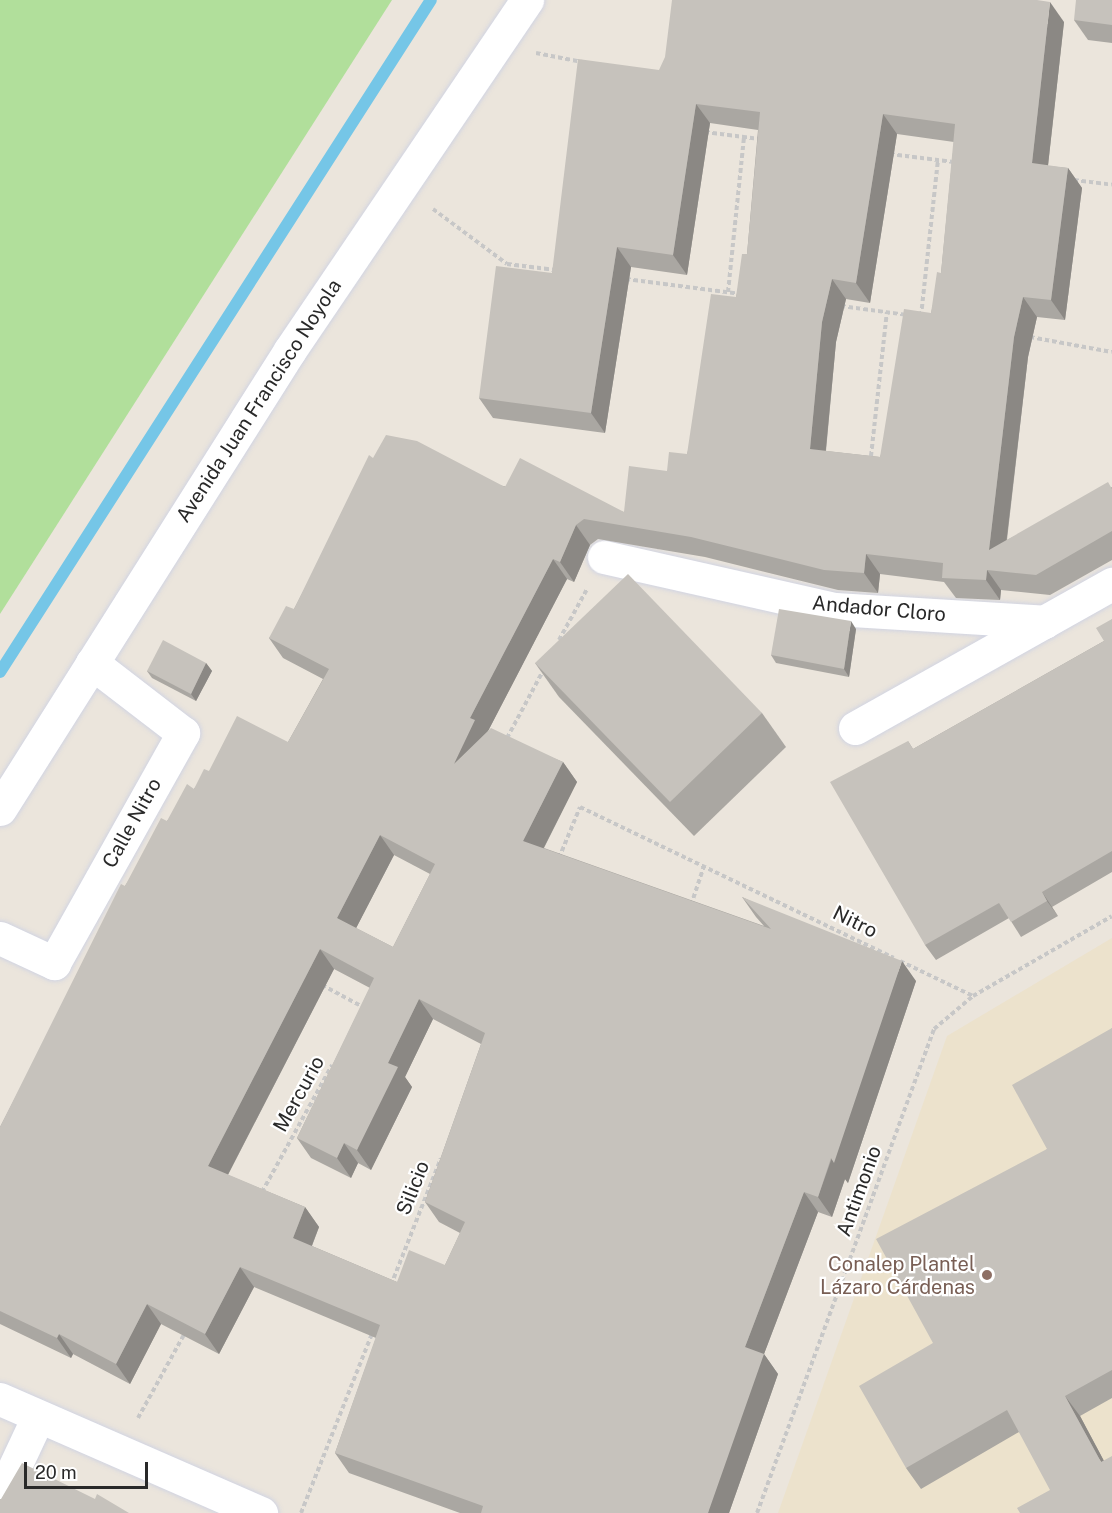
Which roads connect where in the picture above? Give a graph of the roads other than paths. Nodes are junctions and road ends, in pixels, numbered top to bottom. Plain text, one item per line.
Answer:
1 (527, 0) edge
2 (604, 557) road end
3 (1112, 584) edge
4 (1046, 622) junction
5 (92, 663) junction
6 (855, 728) dead end
7 (0, 809) edge
8 (0, 938) edge
9 (0, 1399) edge
10 (38, 1418) junction
11 (0, 1498) edge
12 (261, 1513) edge

1 - 5 street, Avenida Juan Francisco Noyola
2 - 4 street, Andador Cloro
3 - 4 street
4 - 6 street
5 - 7 street, Avenida Juan Francisco Noyola
5 - 8 street, Calle Nitro
9 - 10 street
10 - 11 street
10 - 12 street

